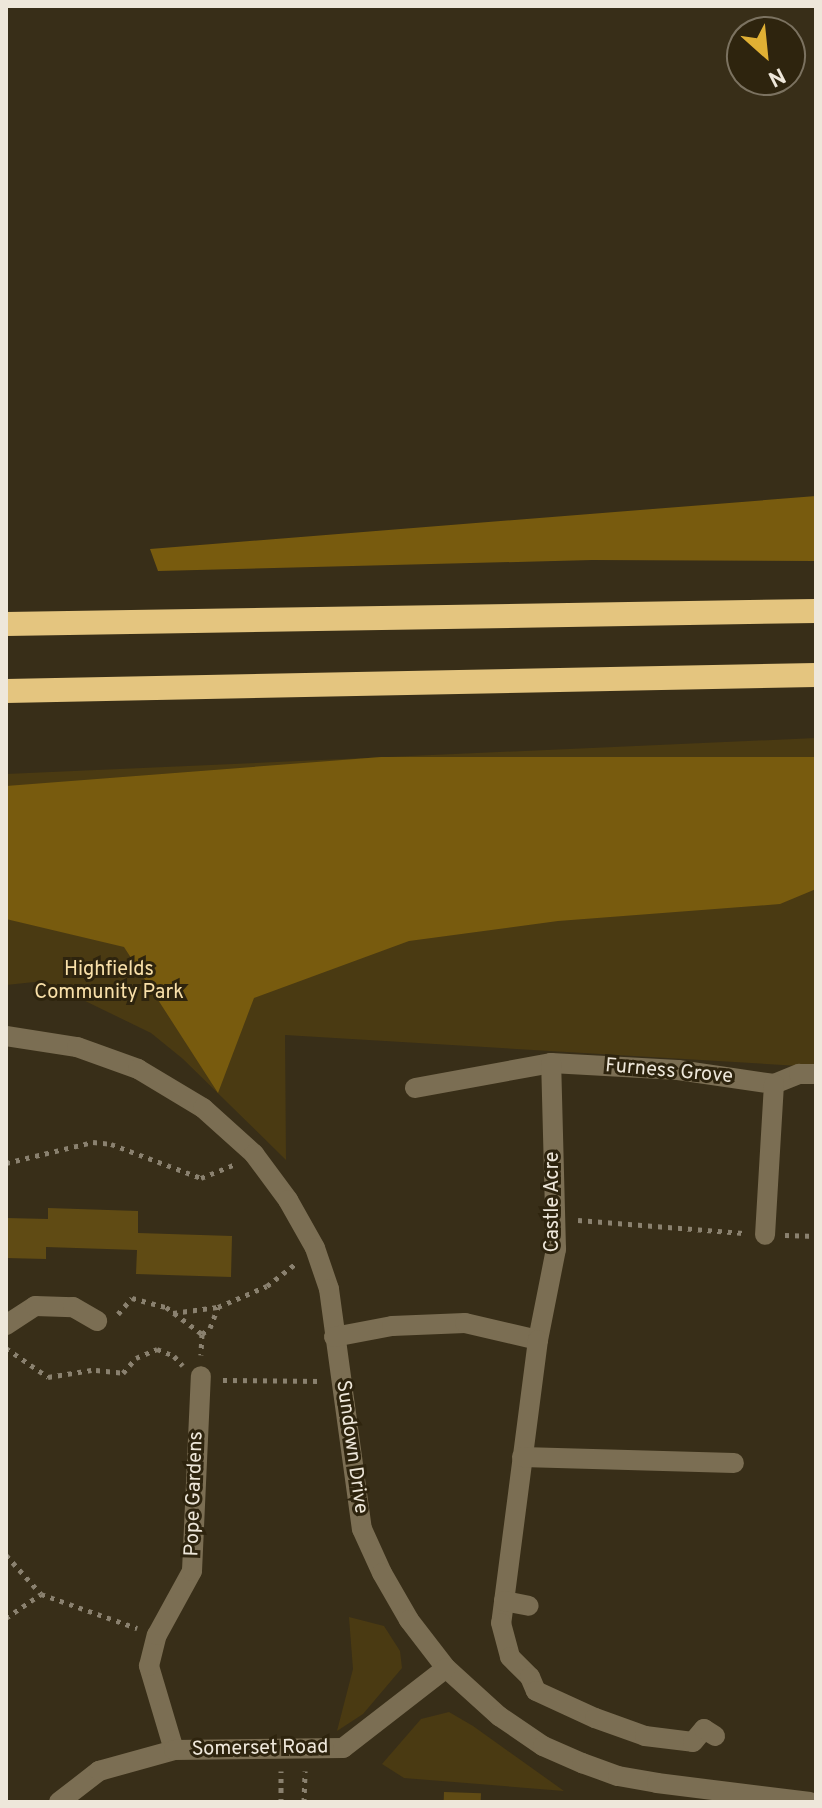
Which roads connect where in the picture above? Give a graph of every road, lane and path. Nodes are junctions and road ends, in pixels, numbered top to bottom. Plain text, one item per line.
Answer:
1 (816, 611) edge
2 (6, 624) edge
3 (816, 675) edge
4 (6, 691) edge
5 (6, 1036) edge
6 (551, 1063) junction
7 (816, 1074) edge
8 (774, 1084) junction
9 (415, 1088) dead end
10 (254, 1154) junction
11 (6, 1163) edge
12 (554, 1219) junction
13 (765, 1235) joint
14 (315, 1248) junction
15 (218, 1307) junction
16 (173, 1313) junction
17 (105, 1321) joint
18 (6, 1325) edge
19 (202, 1334) junction
20 (334, 1337) junction
21 (538, 1340) junction
22 (6, 1348) edge
23 (91, 1370) dead end
24 (201, 1376) joint
25 (522, 1457) junction
26 (734, 1463) dead end
27 (6, 1555) edge
28 (41, 1594) junction
29 (504, 1601) junction
30 (529, 1606) dead end
31 (6, 1618) edge
32 (157, 1635) junction
33 (446, 1668) junction
34 (715, 1736) dead end
35 (306, 1748) junction
36 (174, 1750) junction
37 (59, 1802) edge
38 (304, 1802) edge
39 (810, 1802) edge

1 - 2 highway
3 - 4 highway
5 - 10 street, Sundown Drive
6 - 8 street, Furness Grove
6 - 9 street, Furness Grove
6 - 12 street, Castle Acre
7 - 8 street
8 - 13 street
10 - 11 path
10 - 14 street, Sundown Drive
12 - 13 path
12 - 21 street, Castle Acre
14 - 15 path
14 - 20 street, Sundown Drive
15 - 16 path
15 - 19 path
16 - 17 path
16 - 19 path
17 - 18 street
19 - 24 path
20 - 21 street
20 - 33 street, Sundown Drive
21 - 25 street, Castle Acre
22 - 23 path
24 - 32 street, Pope Gardens
25 - 26 street
25 - 29 street, Castle Acre
27 - 28 path
28 - 31 path
28 - 32 path
29 - 30 street
29 - 34 street, Castle Acre
32 - 36 street, Pope Gardens
33 - 35 street, Somerset Road
33 - 39 street, Sundown Drive
35 - 36 street, Somerset Road
35 - 38 path
36 - 37 street, Somerset Road

